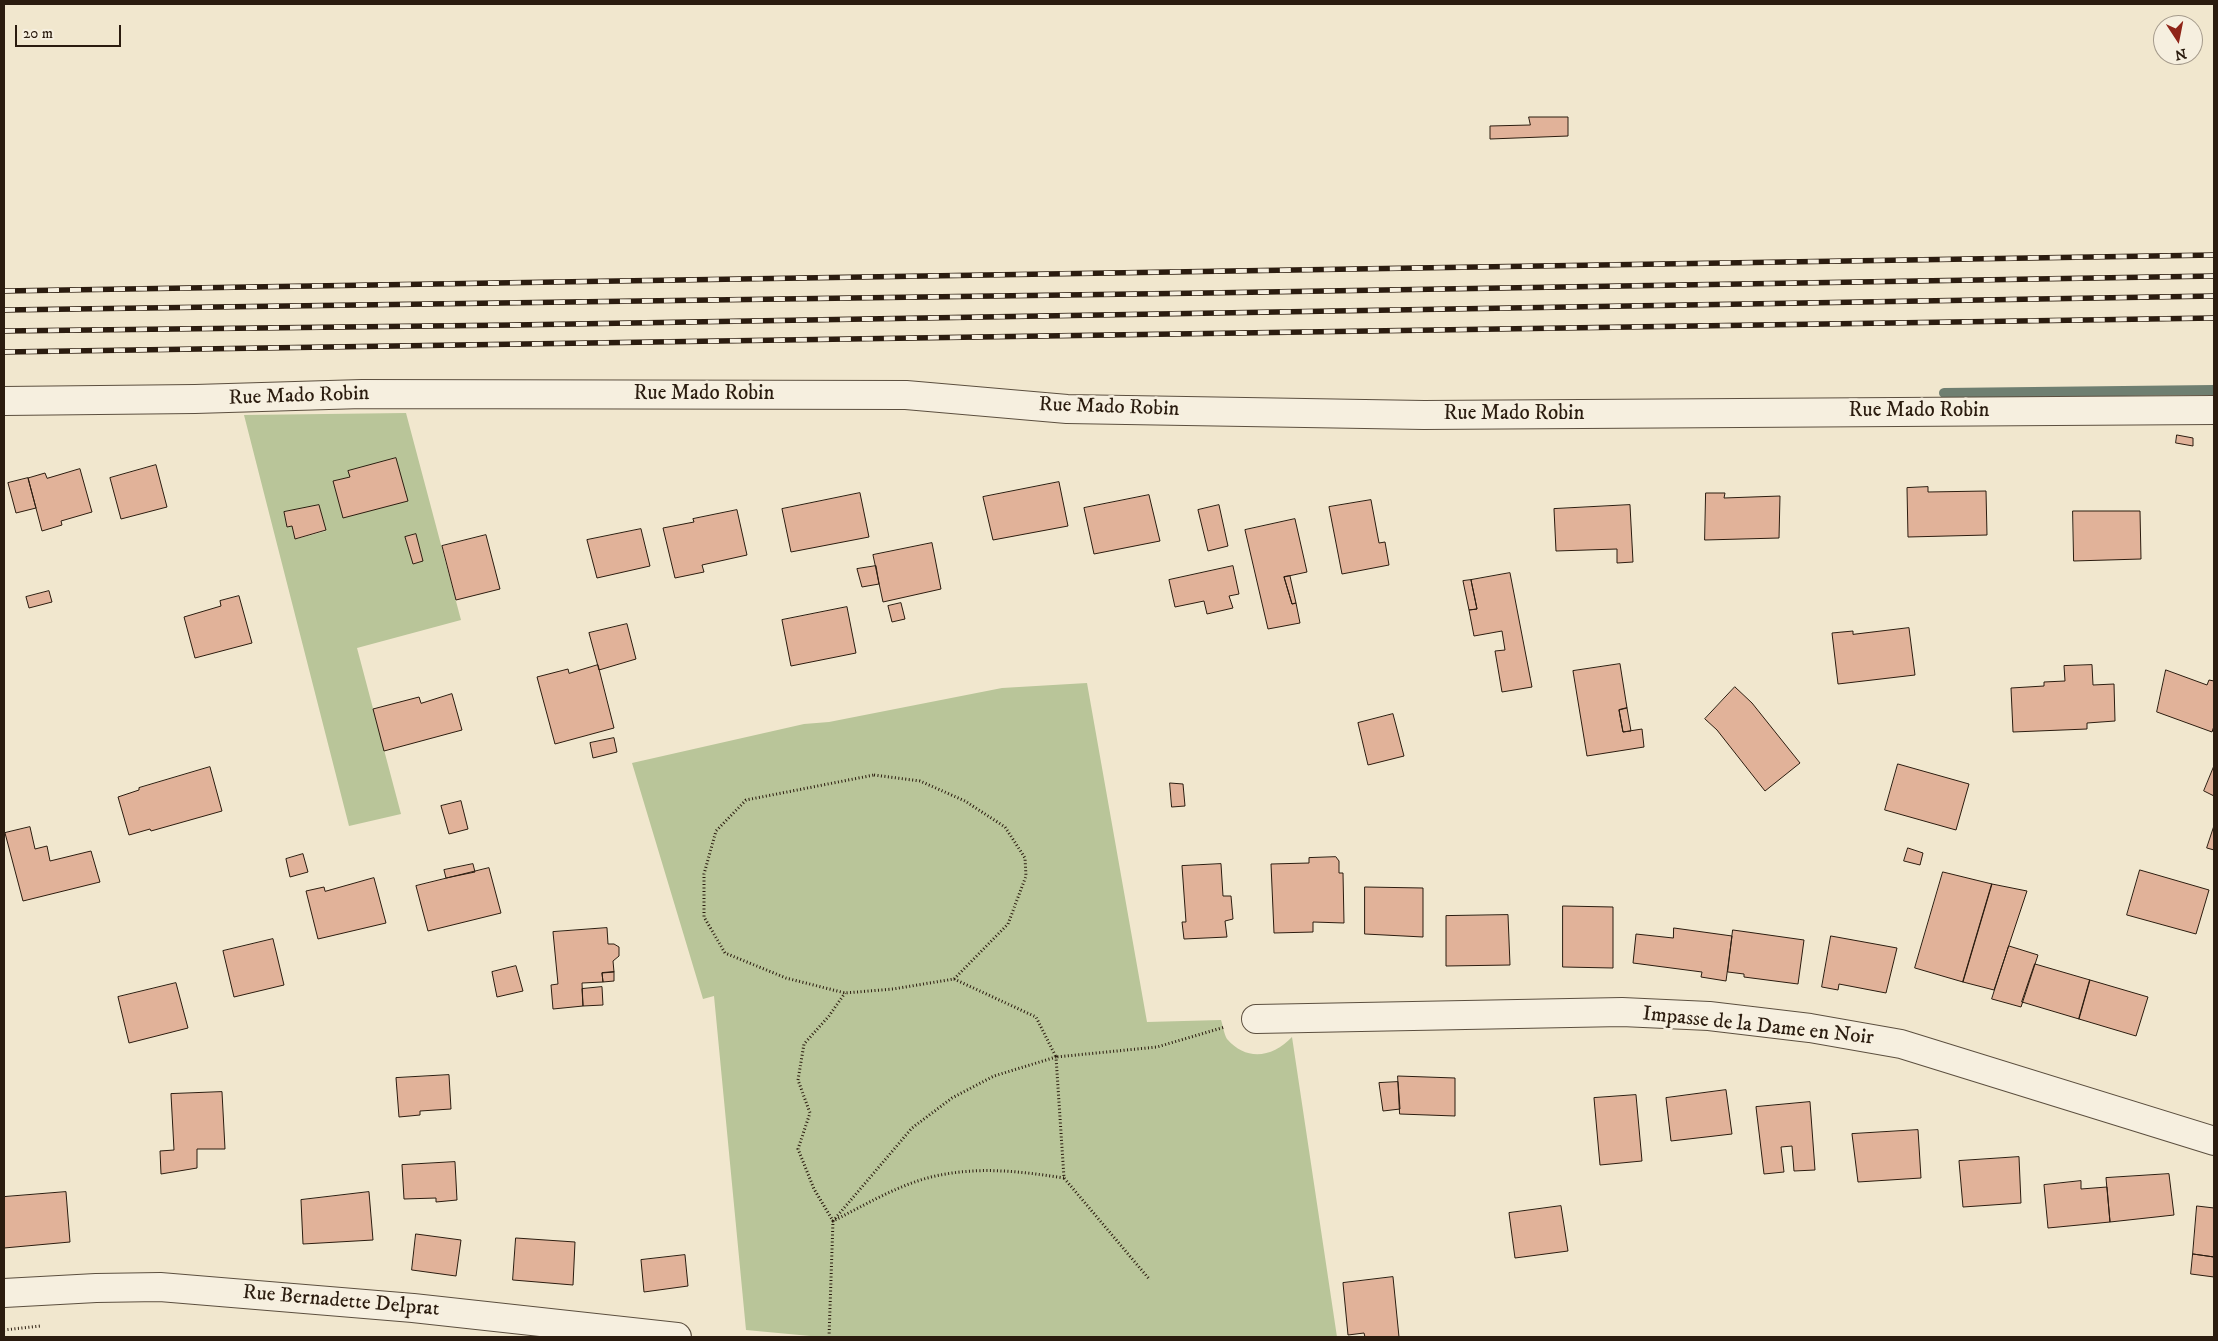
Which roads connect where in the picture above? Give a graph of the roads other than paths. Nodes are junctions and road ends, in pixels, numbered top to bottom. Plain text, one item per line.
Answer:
1 (4, 401) edge
2 (2214, 410) edge
3 (1256, 1019) road end
4 (2214, 1141) edge
5 (4, 1293) edge
6 (677, 1337) edge

1 - 2 street, Rue Mado Robin
3 - 4 street, Impasse de la Dame en Noir
5 - 6 street, Rue Bernadette Delprat

